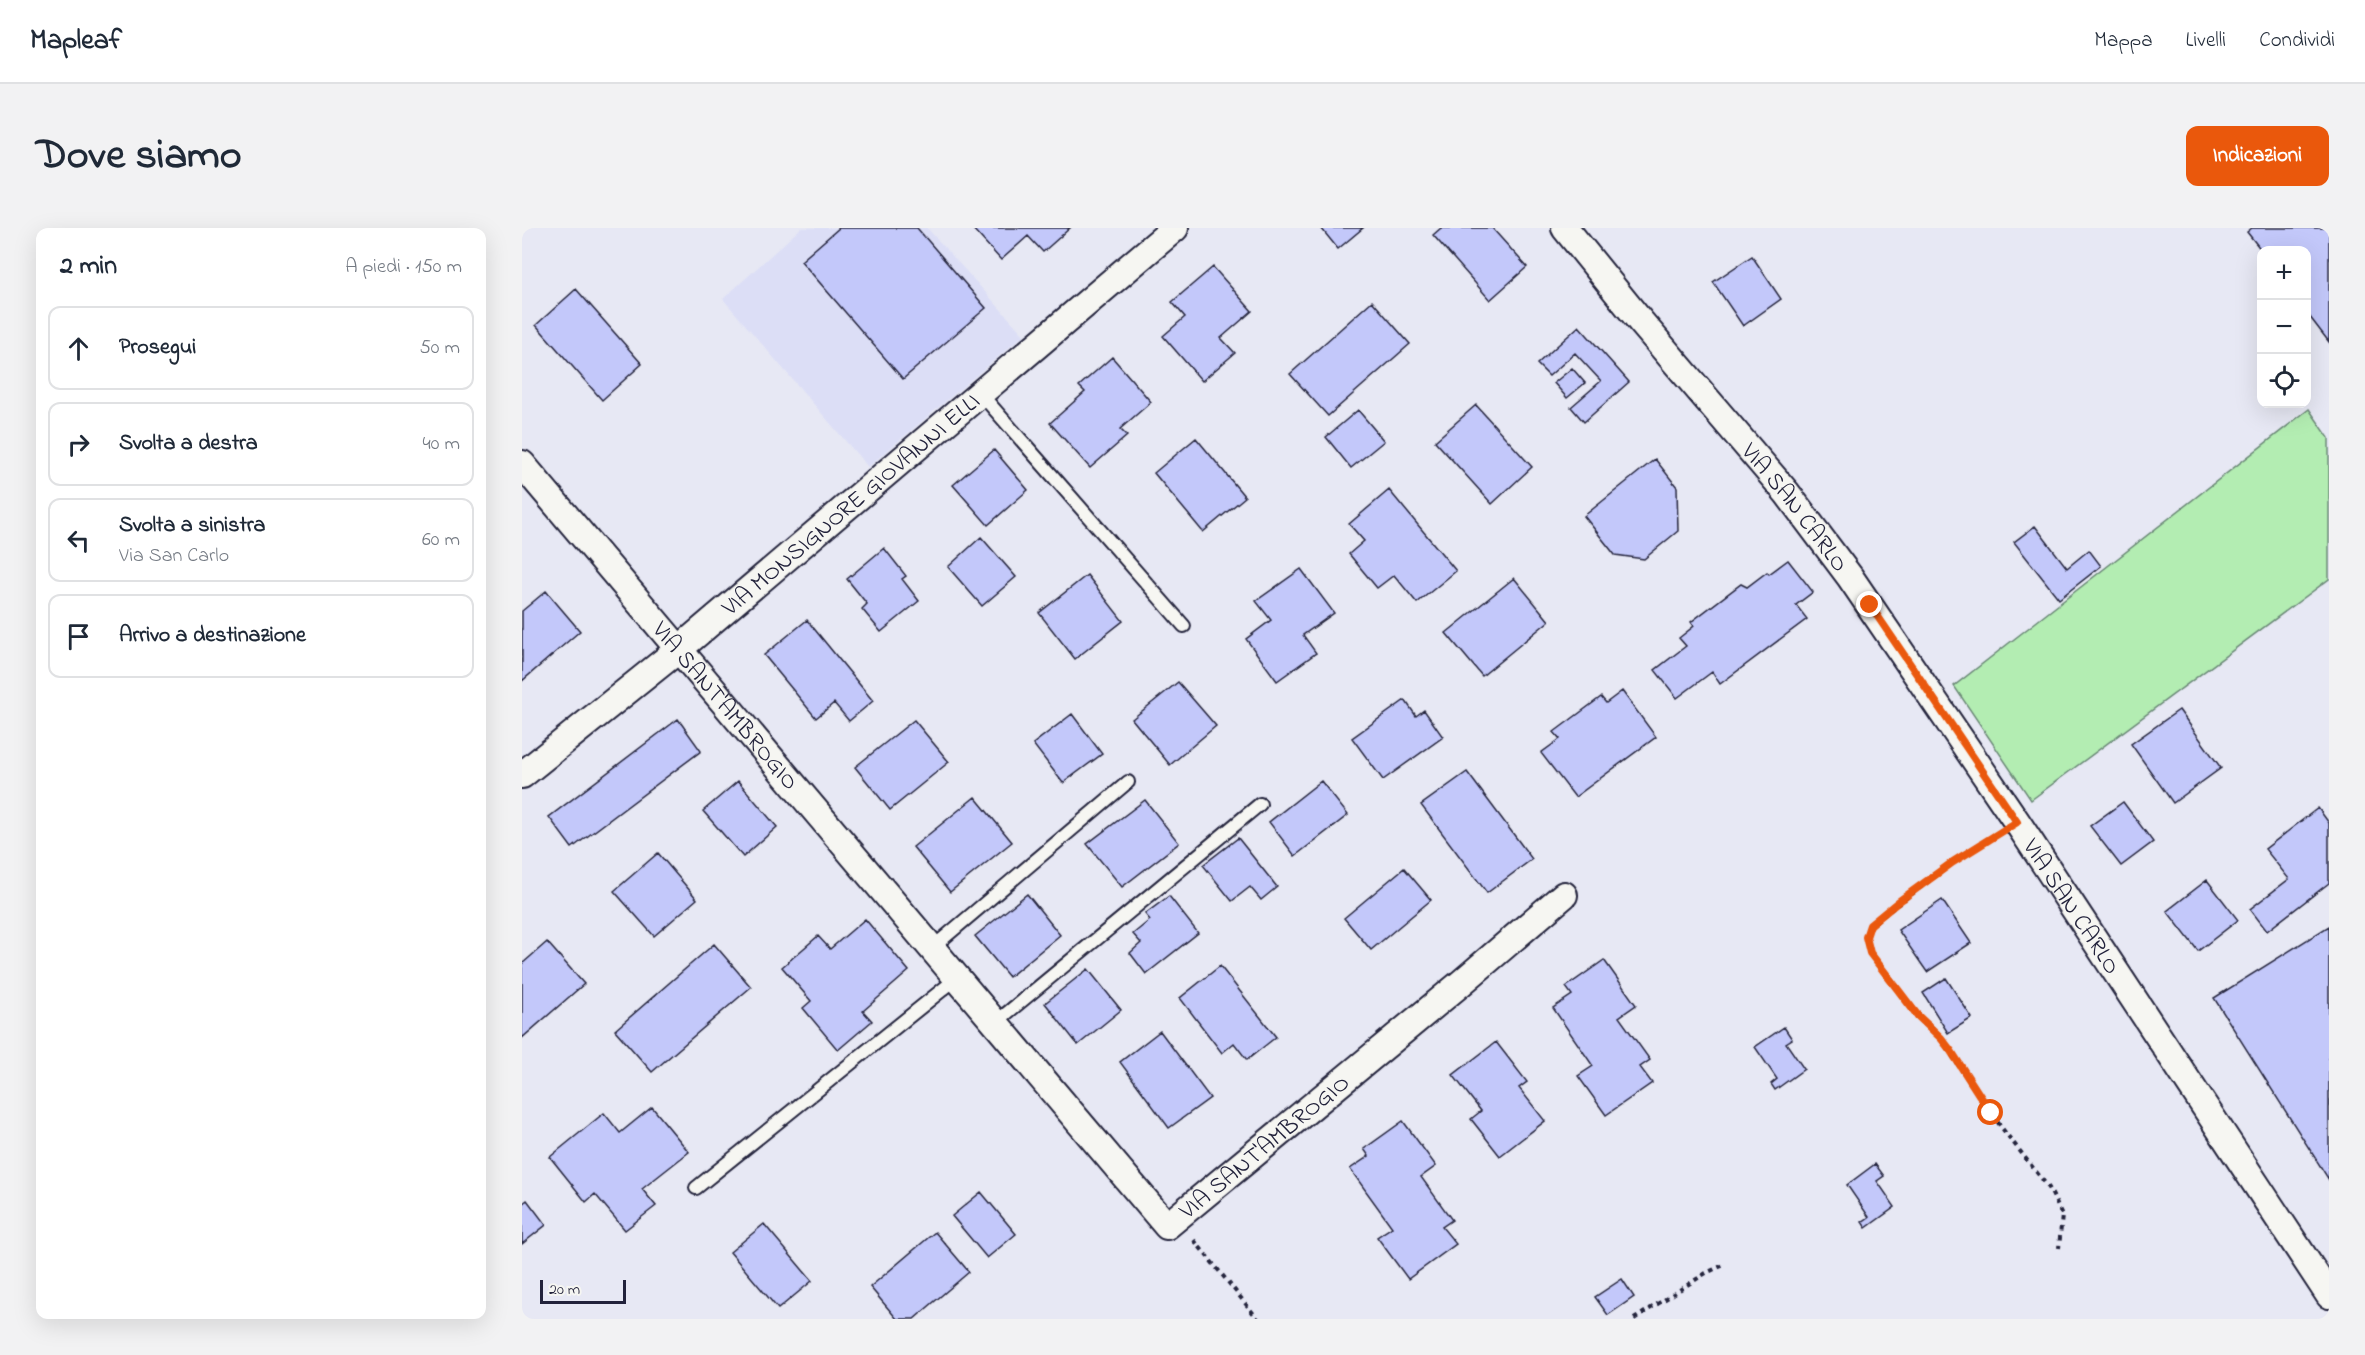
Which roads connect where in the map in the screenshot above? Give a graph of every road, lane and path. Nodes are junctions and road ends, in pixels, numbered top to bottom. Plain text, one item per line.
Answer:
1 (1174, 228) edge
2 (1565, 228) edge
3 (981, 394) junction
4 (522, 464) edge
5 (1184, 626) dead end
6 (678, 650) junction
7 (522, 775) edge
8 (1128, 782) dead end
9 (1260, 804) dead end
10 (2017, 822) junction
11 (1564, 895) dead end
12 (932, 948) junction
13 (957, 978) junction
14 (995, 1023) junction
15 (696, 1188) dead end
16 (1176, 1218) junction
17 (2059, 1248) dead end
18 (1726, 1264) dead end
19 (2329, 1295) edge
20 (1258, 1319) edge
21 (1634, 1319) edge

1 - 3 street, VIA MONSIGNORE GIOVANNI ELLI
2 - 10 street, VIA SAN CARLO
3 - 5 lane
3 - 6 street, VIA MONSIGNORE GIOVANNI ELLI
4 - 6 street, VIA SANT'AMBROGIO
6 - 7 street, VIA MONSIGNORE GIOVANNI ELLI
6 - 12 street, VIA SANT'AMBROGIO
8 - 12 lane
9 - 14 lane
10 - 17 path
10 - 19 street, VIA SAN CARLO
11 - 16 street, VIA SANT'AMBROGIO
12 - 13 street, VIA SANT'AMBROGIO
13 - 14 street, VIA SANT'AMBROGIO
13 - 15 lane
14 - 16 street, VIA SANT'AMBROGIO
16 - 20 path
18 - 21 path

